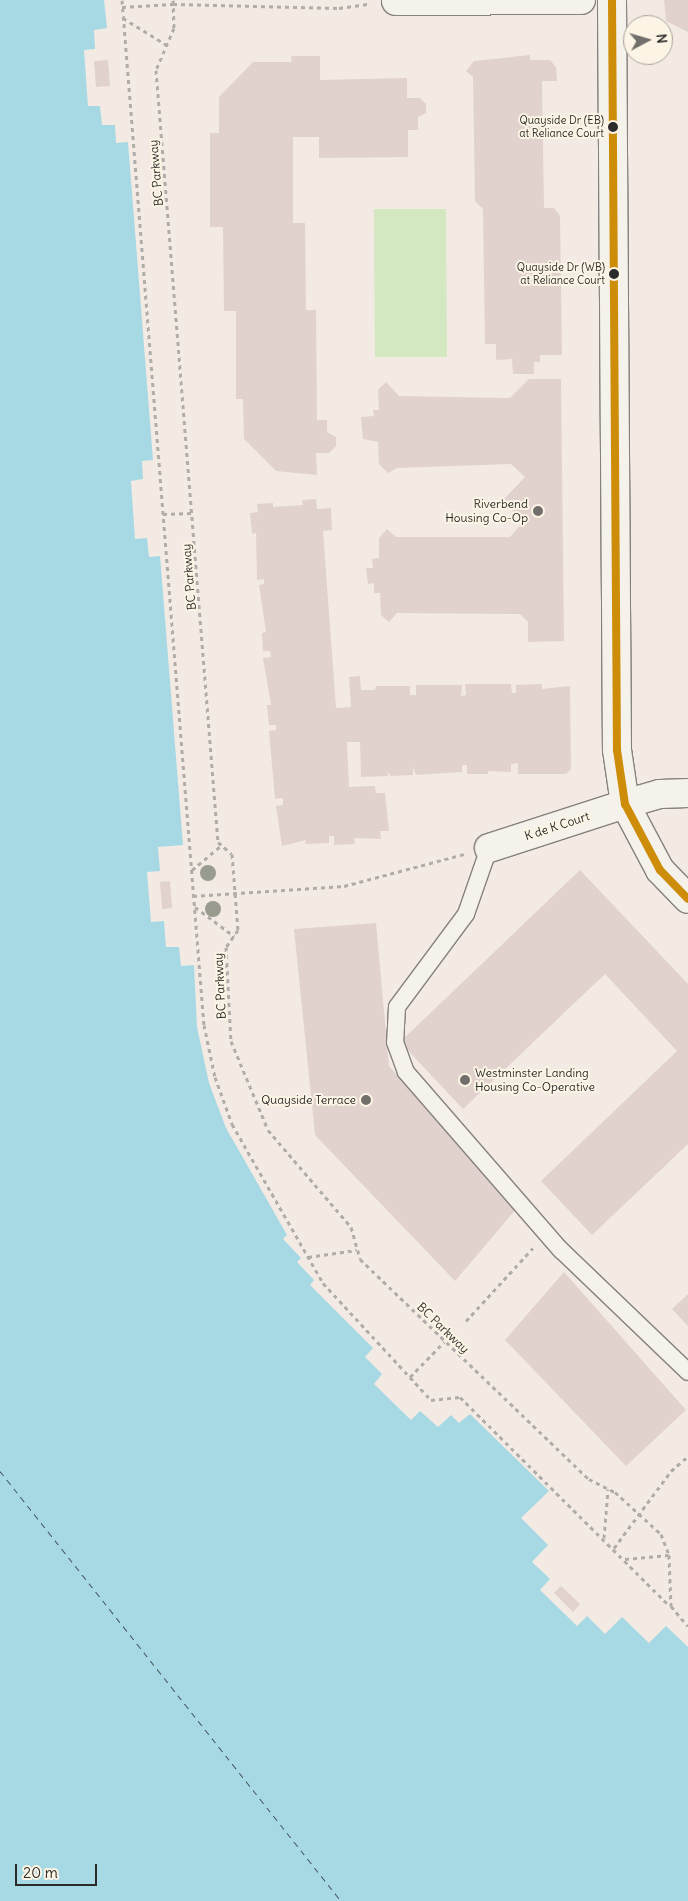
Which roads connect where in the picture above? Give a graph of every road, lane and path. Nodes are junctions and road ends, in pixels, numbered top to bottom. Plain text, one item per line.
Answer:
1 (122, 0) edge
2 (581, 0) edge
3 (612, 0) edge
4 (396, 1) edge
5 (173, 2) edge
6 (122, 7) junction
7 (123, 18) junction
8 (167, 45) junction
9 (163, 514) junction
10 (192, 514) junction
11 (688, 793) edge
12 (625, 804) junction
13 (222, 845) junction
14 (489, 848) junction
15 (192, 870) junction
16 (235, 893) junction
17 (193, 896) junction
18 (688, 899) edge
19 (194, 907) junction
20 (234, 936) junction
21 (547, 1233) junction
22 (357, 1250) junction
23 (308, 1258) junction
24 (466, 1321) dead end
25 (444, 1342) junction
26 (688, 1372) edge
27 (410, 1377) junction
28 (688, 1456) edge
29 (608, 1489) junction
30 (639, 1514) junction
31 (604, 1538) junction
32 (614, 1548) junction
33 (669, 1554) junction
34 (625, 1559) junction
35 (671, 1606) junction
36 (688, 1626) edge

1 - 6 path
2 - 4 street
3 - 12 street
4 - 5 path
5 - 6 path
5 - 8 path, BC Parkway
6 - 7 path
7 - 8 path
7 - 9 path
8 - 10 path, BC Parkway
9 - 10 path
9 - 15 path
10 - 13 path, BC Parkway
11 - 12 street, K de K Court
12 - 14 street, K de K Court
12 - 18 street
13 - 15 path
13 - 16 path, BC Parkway
14 - 16 path
14 - 21 lane
15 - 17 path
16 - 17 path
16 - 20 path, BC Parkway
17 - 19 path
19 - 20 path
19 - 23 path
20 - 22 path, BC Parkway
21 - 24 path
21 - 26 lane
22 - 23 path
22 - 25 path, BC Parkway
23 - 27 path
25 - 27 path
25 - 29 path, BC Parkway
27 - 31 path
28 - 30 path
29 - 30 path, BC Parkway
29 - 31 path
30 - 32 path
30 - 33 path, BC Parkway
31 - 32 path
32 - 34 path
33 - 34 path
33 - 35 path, BC Parkway
34 - 35 path
35 - 36 path

